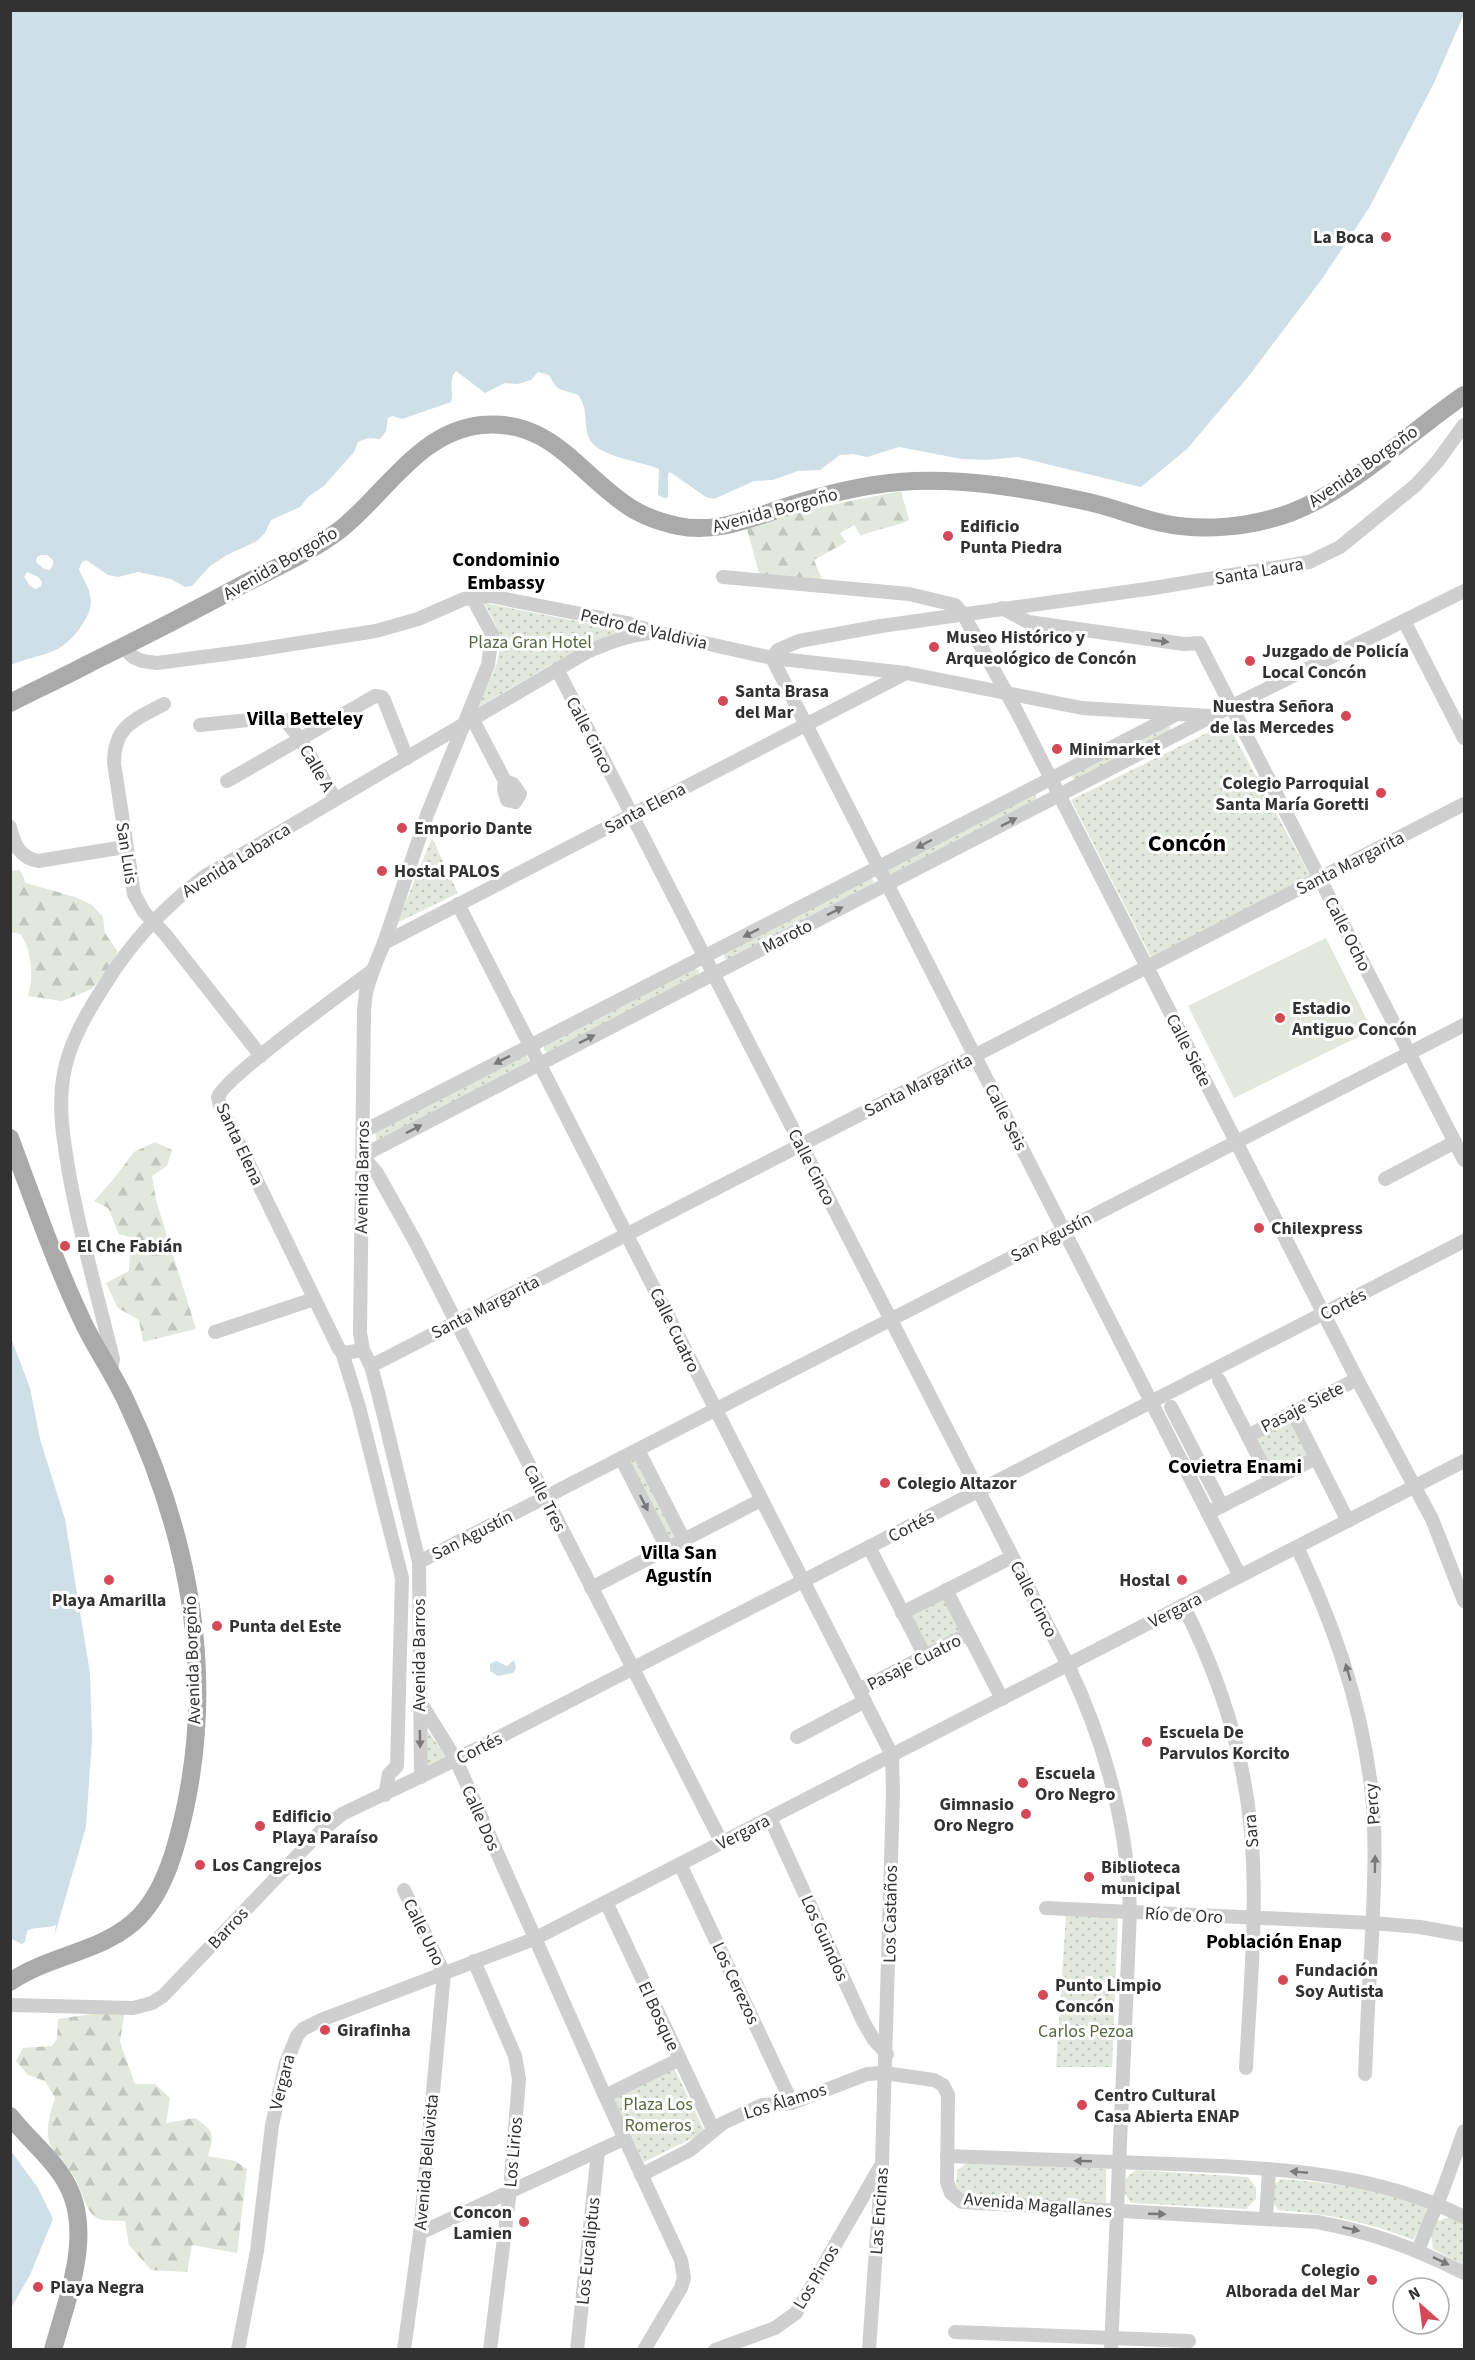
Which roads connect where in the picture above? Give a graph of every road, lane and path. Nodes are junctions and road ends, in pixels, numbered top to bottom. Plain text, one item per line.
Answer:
1 (1464, 395) edge
2 (1464, 426) edge
3 (723, 577) dead end
4 (1464, 591) edge
5 (472, 597) junction
6 (1002, 608) junction
7 (963, 614) junction
8 (1404, 621) junction
9 (655, 633) junction
10 (123, 647) junction
11 (772, 658) junction
12 (557, 669) junction
13 (906, 673) junction
14 (1007, 693) junction
15 (10, 703) edge
16 (164, 704) dead end
17 (1232, 707) junction
18 (1174, 715) junction
19 (1212, 717) junction
20 (468, 723) junction
21 (805, 724) junction
22 (200, 725) dead end
23 (1464, 738) edge
24 (301, 740) junction
25 (407, 759) junction
26 (1051, 778) junction
27 (505, 780) dead end
28 (227, 781) dead end
29 (1058, 796) junction
30 (335, 799) junction
31 (1464, 804) edge
32 (632, 815) junction
33 (10, 827) edge
34 (126, 847) junction
35 (879, 868) junction
36 (1320, 878) junction
37 (887, 885) junction
38 (458, 904) junction
39 (151, 921) junction
40 (384, 943) junction
41 (704, 957) junction
42 (1146, 968) junction
43 (373, 970) junction
44 (713, 974) junction
45 (1464, 1025) edge
46 (531, 1046) junction
47 (1410, 1053) junction
48 (261, 1056) junction
49 (975, 1056) junction
50 (540, 1064) junction
51 (363, 1131) junction
52 (10, 1138) edge
53 (1236, 1142) junction
54 (1455, 1142) junction
55 (801, 1145) junction
56 (362, 1156) junction
57 (1464, 1160) edge
58 (1385, 1179) dead end
59 (1064, 1231) junction
60 (628, 1234) junction
61 (1464, 1241) edge
62 (314, 1299) junction
63 (1324, 1314) junction
64 (891, 1320) junction
65 (456, 1322) junction
66 (216, 1332) dead end
67 (363, 1350) junction
68 (342, 1352) junction
69 (371, 1366) junction
70 (111, 1372) junction
71 (1357, 1379) junction
72 (1219, 1380) dead end
73 (1151, 1402) junction
74 (1171, 1407) dead end
75 (715, 1410) junction
76 (1293, 1412) junction
77 (1248, 1436) junction
78 (638, 1450) junction
79 (621, 1458) junction
80 (1316, 1458) junction
81 (1464, 1461) edge
82 (1271, 1481) junction
83 (1414, 1486) junction
84 (979, 1491) junction
85 (545, 1498) junction
86 (761, 1500) junction
87 (1222, 1506) junction
88 (1208, 1513) junction
89 (1348, 1521) junction
90 (684, 1540) junction
91 (869, 1547) junction
92 (1297, 1547) junction
93 (667, 1548) junction
94 (1012, 1557) junction
95 (419, 1562) junction
96 (1240, 1576) junction
97 (803, 1581) junction
98 (591, 1588) junction
99 (946, 1590) junction
100 (1464, 1600) edge
101 (1184, 1605) junction
102 (902, 1613) junction
103 (968, 1634) junction
104 (925, 1656) junction
105 (1068, 1665) junction
106 (632, 1669) junction
107 (862, 1696) junction
108 (1002, 1699) junction
109 (419, 1700) junction
110 (797, 1737) dead end
111 (892, 1755) junction
112 (456, 1760) junction
113 (421, 1777) junction
114 (385, 1795) junction
115 (770, 1818) junction
116 (722, 1843) junction
117 (680, 1864) junction
118 (404, 1890) dead end
119 (606, 1902) junction
120 (1046, 1908) dead end
121 (1130, 1912) junction
122 (1253, 1918) junction
123 (1372, 1923) junction
124 (1464, 1935) edge
125 (534, 1939) junction
126 (474, 1961) junction
127 (444, 1973) junction
128 (10, 1982) edge
129 (10, 2005) edge
130 (887, 2054) junction
131 (680, 2060) junction
132 (1246, 2068) dead end
133 (884, 2073) junction
134 (1365, 2074) dead end
135 (605, 2096) junction
136 (792, 2103) junction
137 (10, 2116) edge
138 (712, 2129) junction
139 (1464, 2131) edge
140 (624, 2139) junction
141 (598, 2152) junction
142 (947, 2156) junction
143 (1119, 2162) junction
144 (882, 2163) junction
145 (1269, 2170) junction
146 (640, 2175) junction
147 (510, 2190) junction
148 (1437, 2204) junction
149 (1117, 2212) junction
150 (1464, 2217) edge
151 (1266, 2218) junction
152 (420, 2233) junction
153 (1418, 2250) junction
154 (1464, 2273) edge
155 (955, 2332) dead end
156 (1189, 2341) dead end
157 (1111, 2344) edge
158 (53, 2349) edge
159 (238, 2349) edge
160 (404, 2349) edge
161 (490, 2349) edge
162 (577, 2349) edge
163 (644, 2349) edge
164 (715, 2349) edge
165 (869, 2349) edge

1 - 10 main road, Avenida Borgoño
2 - 6 street, Santa Laura
3 - 7 street
4 - 8 street, Maroto
5 - 9 street, Pedro de Valdivia
5 - 10 street, Pedro de Valdivia
5 - 20 street, Avenida Barros
6 - 7 street, Santa Laura
6 -> 17 street, Calle Ocho
7 - 11 street, Santa Laura
7 - 14 street, Calle Siete
8 - 17 street, Maroto
8 - 23 street
9 - 11 street, Pedro de Valdivia
9 - 12 street, Avenida Labarca
10 - 15 main road, Avenida Borgoño
11 - 13 street, Pedro de Valdivia
11 - 21 street, Calle Seis
12 - 20 street, Avenida Labarca
12 - 32 street, Calle Cinco
13 - 14 street, Pedro de Valdivia
13 - 21 street, Santa Elena
14 - 18 street, Pedro de Valdivia
14 - 26 street, Calle Siete
16 - 34 street, San Luis
17 - 19 street, Maroto
17 - 36 street, Calle Ocho
18 - 19 street, Maroto
18 - 26 street, Maroto
19 - 29 street, Maroto
20 - 25 street, Avenida Labarca
20 - 27 street
20 - 40 street, Avenida Barros
21 - 32 street, Santa Elena
21 - 35 street, Calle Seis
22 - 24 street, Calle A
24 - 25 street
24 - 28 street
24 - 30 street, Calle A
25 - 30 street, Avenida Labarca
26 - 29 street, Calle Siete
26 -> 35 street, Maroto
37 -> 29 street, Maroto
29 - 42 street, Calle Siete
30 - 39 street, Avenida Labarca
31 - 36 street, Santa Margarita
32 - 38 street, Santa Elena
32 - 41 street, Calle Cinco
33 - 34 street
34 - 39 street, San Luis
35 - 37 street, Calle Seis
35 -> 41 street, Maroto
36 - 42 street, Santa Margarita
36 - 47 street, Calle Ocho
44 -> 37 street, Maroto
37 - 49 street, Calle Seis
38 - 40 street, Santa Elena
38 - 46 street, Calle Cuatro
39 - 48 street, San Luis
39 - 70 street, Avenida Labarca
40 - 43 street, Avenida Barros
41 - 44 street, Calle Cinco
41 - 46 street, Maroto
42 - 49 street, Santa Margarita
42 - 53 street, Calle Siete
43 - 48 street, Santa Elena
43 - 51 street, Avenida Barros
50 -> 44 street, Maroto
44 - 55 street, Calle Cinco
45 - 47 street, San Agustín
46 - 50 street, Calle Cuatro
46 -> 51 street, Maroto
47 - 53 street, San Agustín
47 - 54 street, Calle Ocho
48 - 62 street, Santa Elena
49 - 55 street, Santa Margarita
49 - 59 street, Calle Seis
56 -> 50 street, Maroto
50 - 60 street, Calle Cuatro
51 - 56 street, Avenida Barros
52 - 70 main road, Avenida Borgoño
53 - 59 street, San Agustín
53 - 63 street, Calle Siete
54 - 57 street, Calle Ocho
54 - 58 street
55 - 60 street, Santa Margarita
55 - 64 street, Calle Cinco
56 - 65 street, Calle Tres
56 - 67 street, Avenida Barros
59 - 64 street, San Agustín
59 - 73 street, Calle Seis
60 - 65 street, Santa Margarita
60 - 75 street, Calle Cuatro
61 - 63 street, Cortés
62 - 66 street
62 - 68 street, Santa Elena
63 - 71 street, Calle Siete
63 - 73 street, Cortés
64 - 75 street, San Agustín
64 - 84 street, Calle Cinco
65 - 69 street, Santa Margarita
65 - 85 street, Calle Tres
67 - 68 street
67 - 69 street, Avenida Barros
68 - 114 street, Avenida Barros
69 - 95 street, Avenida Barros
70 - 128 main road, Avenida Borgoño
71 - 76 street, Pasaje Siete
71 - 83 street, Calle Siete
72 - 77 street
73 - 84 street, Cortés
73 - 88 street, Calle Seis
74 - 87 street
75 - 78 street, San Agustín
75 - 86 street, Calle Cuatro
76 - 77 street, Pasaje Siete
76 - 80 street
77 - 82 street
78 - 79 street, San Agustín
78 - 90 street
79 - 85 street, San Agustín
79 -> 93 street
80 - 82 street
80 - 89 street
81 - 83 street, Vergara
82 - 87 street
83 - 89 street, Vergara
83 - 100 street, Calle Siete
84 - 91 street, Cortés
84 - 94 street, Calle Cinco
85 - 95 street, San Agustín
85 - 98 street, Calle Tres
86 - 90 street
86 - 97 street, Calle Cuatro
87 - 88 street
88 - 96 street, Calle Seis
89 - 92 street, Vergara
90 - 93 street
91 - 97 street, Cortés
91 - 102 street
92 - 96 street, Vergara
123 -> 92 street, Percy
93 - 98 street
94 - 99 street
94 - 105 street, Calle Cinco
95 - 109 street, Avenida Barros
96 - 101 street, Vergara
97 - 106 street, Cortés
97 - 107 street, Calle Cuatro
98 - 106 street, Calle Tres
99 - 102 street
99 - 103 street
101 - 105 street, Vergara
101 - 122 street, Sara
102 - 104 street
103 - 104 street, Pasaje Cuatro
103 - 108 street
104 - 107 street, Pasaje Cuatro
105 - 108 street, Vergara
105 - 121 street, Calle Cinco
106 - 112 street, Cortés
106 - 116 street, Calle Tres
107 - 110 street, Pasaje Cuatro
107 - 111 street, Calle Cuatro
108 - 111 street, Vergara
109 - 112 street, Calle Dos
109 -> 113 street, Avenida Barros
111 - 115 street, Vergara
111 - 130 street, Los Castaños
112 - 113 street, Cortés
112 - 125 street, Calle Dos
113 - 114 street, Barros
114 - 129 street, Barros
115 - 116 street, Vergara
115 - 130 street, Los Guindos
116 - 117 street, Vergara
117 - 119 street, Vergara
117 - 136 street, Los Cerezos
118 - 127 street, Calle Uno
119 - 125 street, Vergara
119 - 131 street, El Bosque
120 - 121 street, Río de Oro
121 - 122 street, Río de Oro
121 - 143 street, Calle Cinco
122 - 123 street, Río de Oro
122 - 132 street, Sara
123 - 124 street, Río de Oro
123 - 134 street, Percy
125 - 126 street, Vergara
125 - 135 street, Calle Dos
126 - 127 street, Vergara
126 - 147 street, Los Lirios
127 - 152 street, Avenida Bellavista
127 - 159 street, Vergara
130 - 133 street, Los Castaños
131 - 135 street
131 - 138 street, El Bosque
133 - 136 street, Los Álamos
133 - 142 street, Los Álamos
133 - 144 street, Las Encinas
135 - 140 street, Calle Dos
136 - 138 street, Los Álamos
137 - 158 main road
138 - 146 street, Los Álamos
139 - 148 street
140 - 141 street
140 - 146 street, Calle Dos
141 - 147 street
141 - 162 street, Los Eucaliptus
143 -> 142 street
142 - 149 street, Avenida Magallanes
143 - 145 street
143 - 149 street, Calle Cinco
144 - 164 street, Los Pinos
144 - 165 street, Las Encinas
148 -> 145 street
145 - 151 street
146 - 163 street, Calle Dos
147 - 152 street
147 - 161 street, Los Lirios
148 - 150 street
148 - 153 street
149 -> 151 street, Avenida Magallanes
149 - 157 street, Calle Cinco
151 -> 153 street, Avenida Magallanes
152 - 160 street, Avenida Bellavista
153 -> 154 street, Avenida Magallanes
155 - 157 street
156 - 157 street

